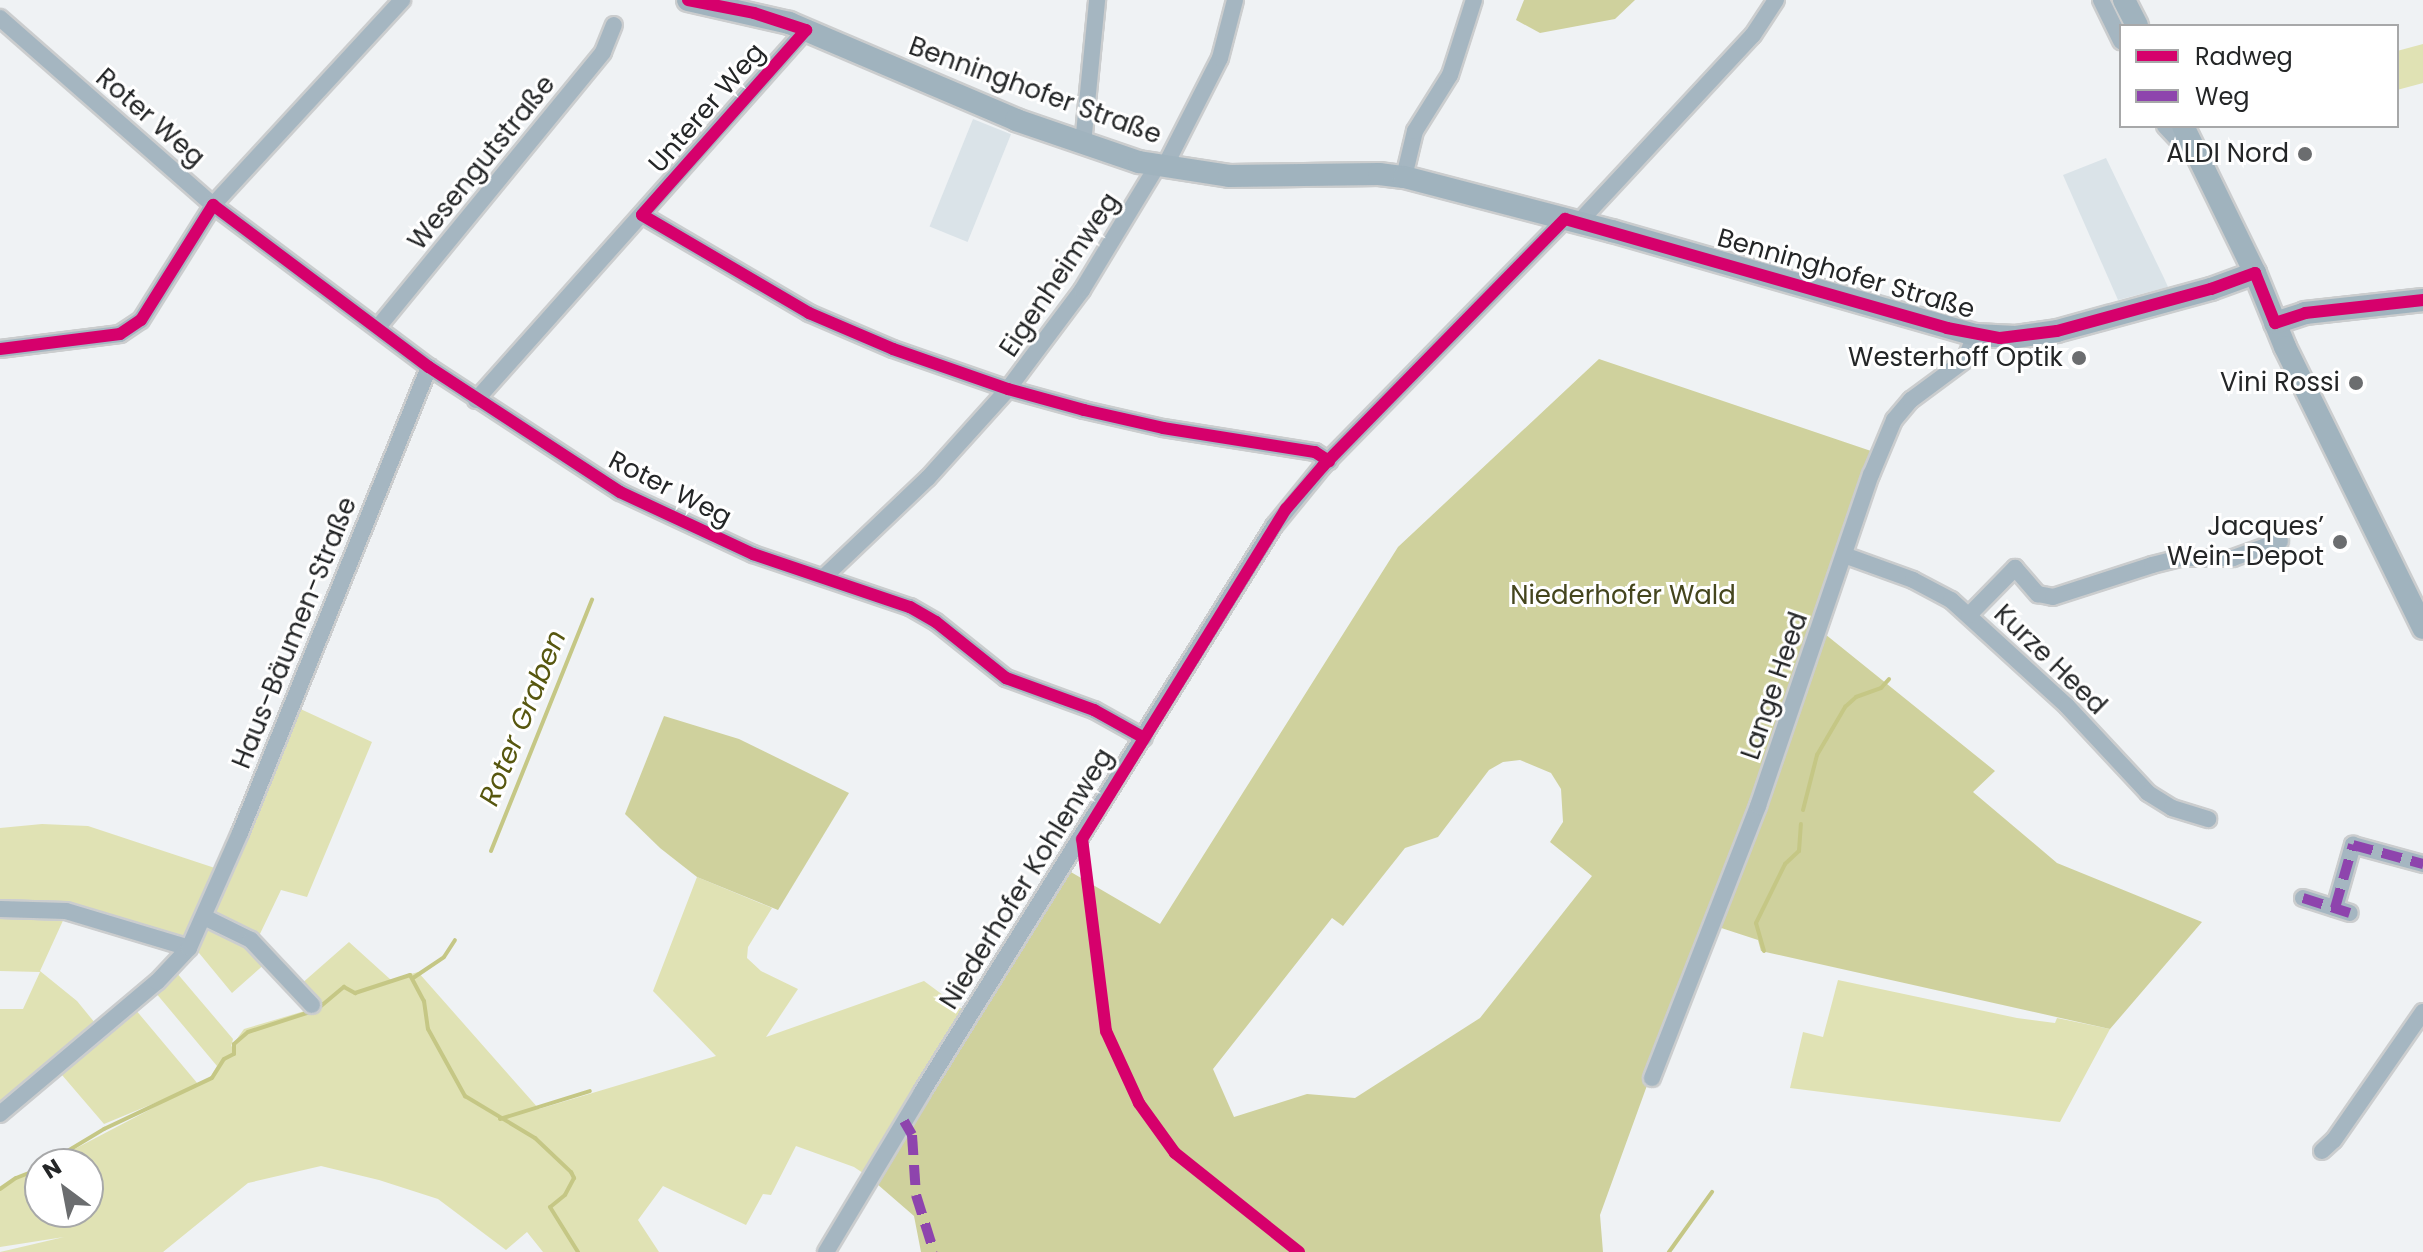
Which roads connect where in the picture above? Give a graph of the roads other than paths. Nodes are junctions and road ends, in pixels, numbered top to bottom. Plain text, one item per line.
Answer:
1 (402, 0) edge
2 (688, 0) edge
3 (1097, 0) edge
4 (1235, 0) edge
5 (1474, 0) edge
6 (1776, 0) edge
7 (2101, 0) edge
8 (2124, 0) edge
9 (0, 18) edge
10 (2136, 24) edge
11 (614, 25) dead end
12 (806, 30) junction
13 (2119, 37) edge
14 (2167, 128) edge
15 (2187, 135) edge
16 (1083, 144) junction
17 (1161, 167) junction
18 (1404, 177) junction
19 (213, 205) junction
20 (642, 215) junction
21 (1572, 221) junction
22 (2255, 273) junction
23 (2423, 300) edge
24 (2275, 323) junction
25 (379, 326) junction
26 (1975, 335) junction
27 (0, 349) edge
28 (429, 367) junction
29 (1008, 389) junction
30 (476, 400) junction
31 (1329, 461) junction
32 (2280, 541) dead end
33 (1844, 555) junction
34 (825, 576) junction
35 (1969, 615) junction
36 (2423, 628) edge
37 (1144, 738) junction
38 (2208, 819) dead end
39 (2423, 864) edge
40 (2303, 898) dead end
41 (0, 909) edge
42 (204, 917) junction
43 (189, 948) junction
44 (312, 1005) dead end
45 (2423, 1012) edge
46 (1652, 1078) dead end
47 (0, 1114) edge
48 (2322, 1151) dead end
49 (826, 1252) edge

1 - 19 street
2 - 12 main road, Benninghofer Straße
3 - 16 street
4 - 17 street, Eigenheimweg
5 - 18 street
6 - 21 street, Niederhofer Kohlenweg
7 - 13 street
8 - 10 main road
9 - 19 street, Roter Weg
11 - 25 street, Wesengutstraße
12 - 16 main road, Benninghofer Straße
12 - 20 street, Unterer Weg
14 - 15 street
15 - 22 main road
16 - 17 main road, Benninghofer Straße
17 - 18 main road, Benninghofer Straße
17 - 29 street, Eigenheimweg
18 - 21 main road, Benninghofer Straße
19 - 25 street, Roter Weg
19 - 27 street
20 - 29 street
20 - 30 street, Unterer Weg
21 - 26 main road, Benninghofer Straße
21 - 31 street, Niederhofer Kohlenweg
22 - 24 main road
22 - 26 main road, Benninghofer Straße
23 - 24 main road
24 - 36 main road
25 - 28 street, Roter Weg
26 - 33 street, Lange Heed
28 - 30 street, Roter Weg
28 - 42 street, Haus-Bäumen-Straße
29 - 31 street
29 - 34 street, Eigenheimweg
30 - 34 street, Roter Weg
31 - 37 street, Niederhofer Kohlenweg
32 - 35 street
33 - 35 street, Kurze Heed
33 - 46 street, Lange Heed
34 - 37 street, Roter Weg
35 - 38 street, Kurze Heed
37 - 49 street, Niederhofer Kohlenweg
39 - 40 street
41 - 43 street
42 - 43 street, Haus-Bäumen-Straße
42 - 44 street
43 - 47 street, Haus-Bäumen-Straße
45 - 48 street

